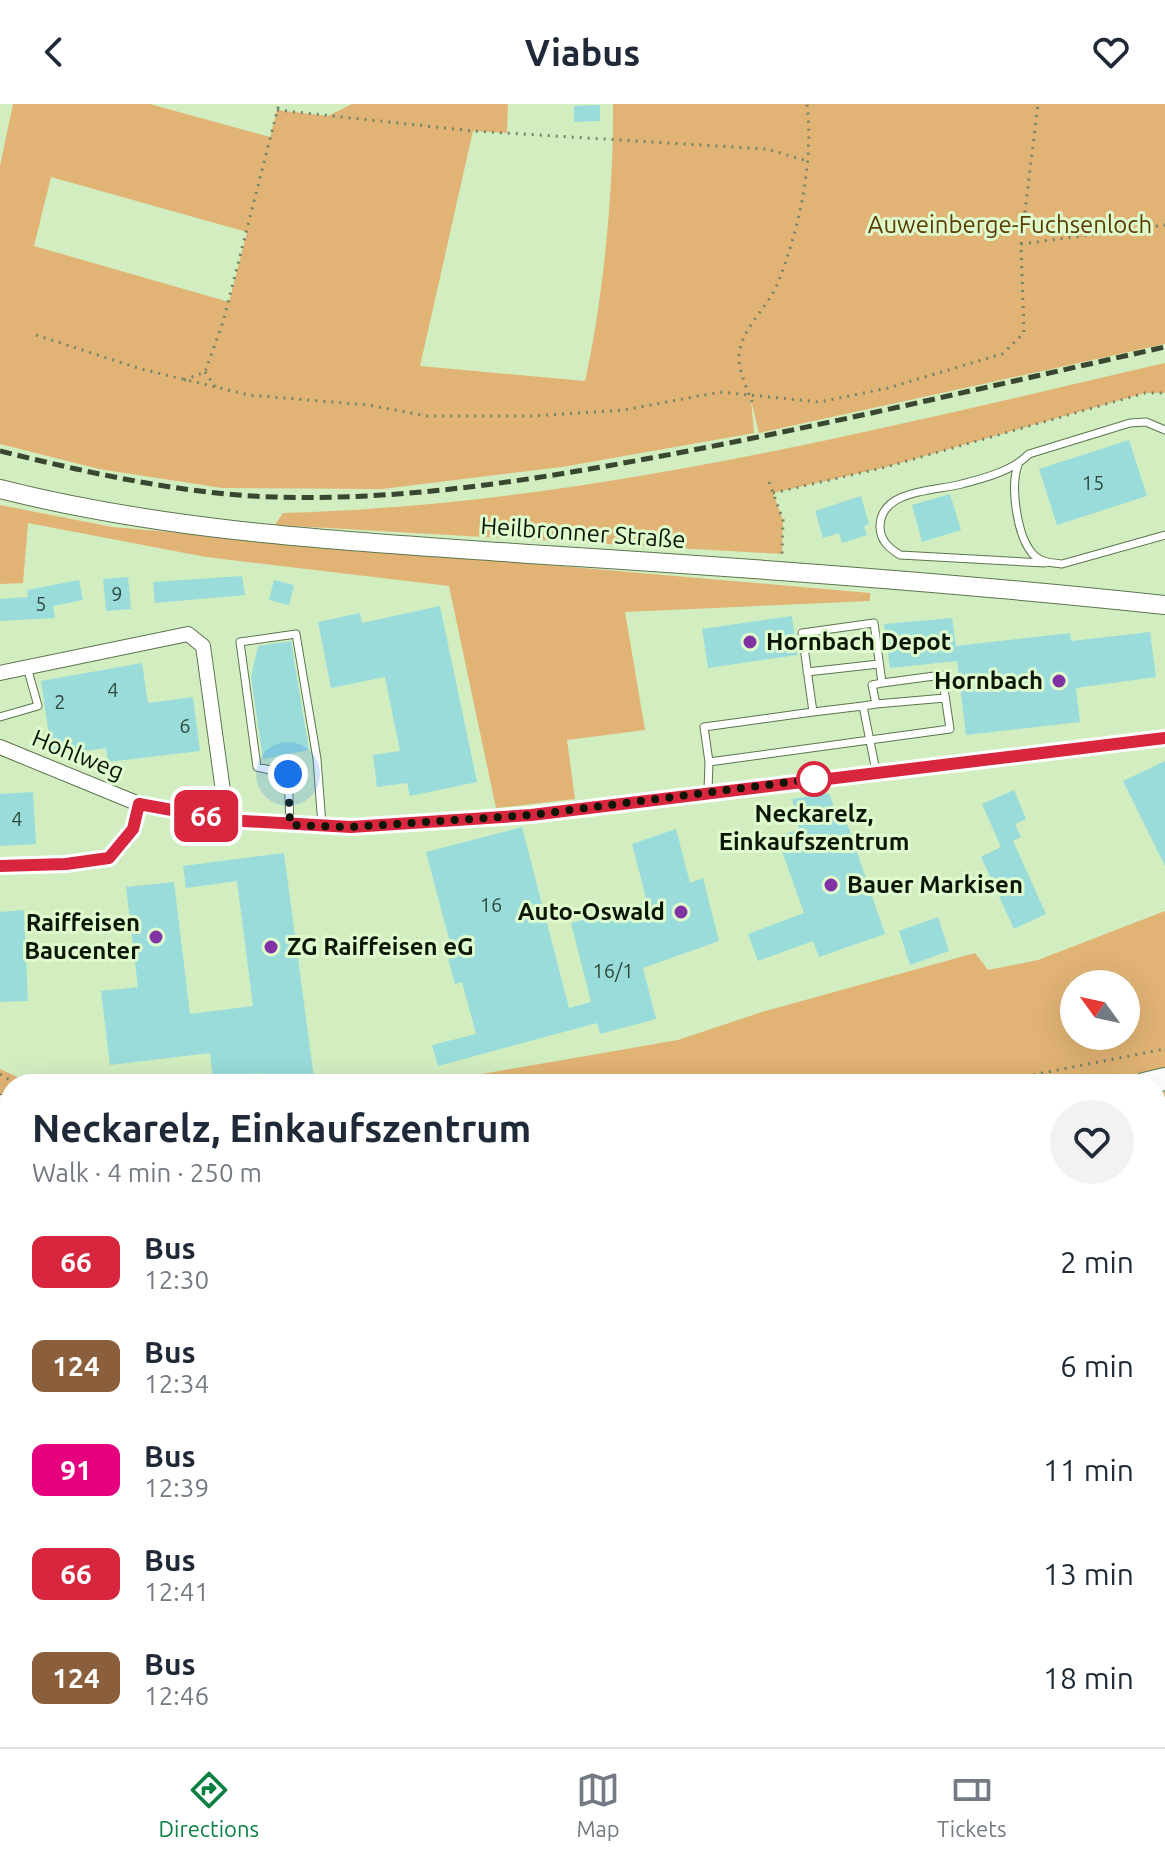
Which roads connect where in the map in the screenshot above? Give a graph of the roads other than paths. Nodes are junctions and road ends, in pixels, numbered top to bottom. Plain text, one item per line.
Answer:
1 (1165, 430) edge
2 (1018, 465) junction
3 (0, 489) edge
4 (1165, 535) edge
5 (1045, 563) junction
6 (1165, 605) edge
7 (879, 664) junction
8 (27, 667) junction
9 (807, 672) junction
10 (0, 673) edge
11 (882, 683) junction
12 (945, 698) junction
13 (876, 704) junction
14 (863, 706) junction
15 (813, 712) junction
16 (0, 717) edge
17 (1165, 738) edge
18 (868, 740) junction
19 (0, 747) edge
20 (709, 762) junction
21 (876, 771) junction
22 (708, 791) junction
23 (139, 804) junction
24 (227, 820) junction
25 (290, 825) junction
26 (322, 825) junction
27 (0, 866) edge

1 - 2 lane
2 - 5 lane
2 - 5 lane
3 - 6 street, Heilbronner Straße
4 - 5 lane
7 - 9 lane
7 - 9 lane
7 - 11 lane
8 - 10 street
8 - 16 lane
8 - 24 street
9 - 15 lane
11 - 12 lane
11 - 13 lane
12 - 13 lane
12 - 18 lane
13 - 14 lane
14 - 15 lane
14 - 18 lane
15 - 20 lane
17 - 21 street, Hohlweg
18 - 20 lane
18 - 21 lane
19 - 23 street, Hohlweg
20 - 22 lane
21 - 22 street, Hohlweg
22 - 26 street, Hohlweg
23 - 24 street, Hohlweg
23 - 27 street, Hohlweg
24 - 25 street, Hohlweg
25 - 26 street, Hohlweg
25 - 26 lane

